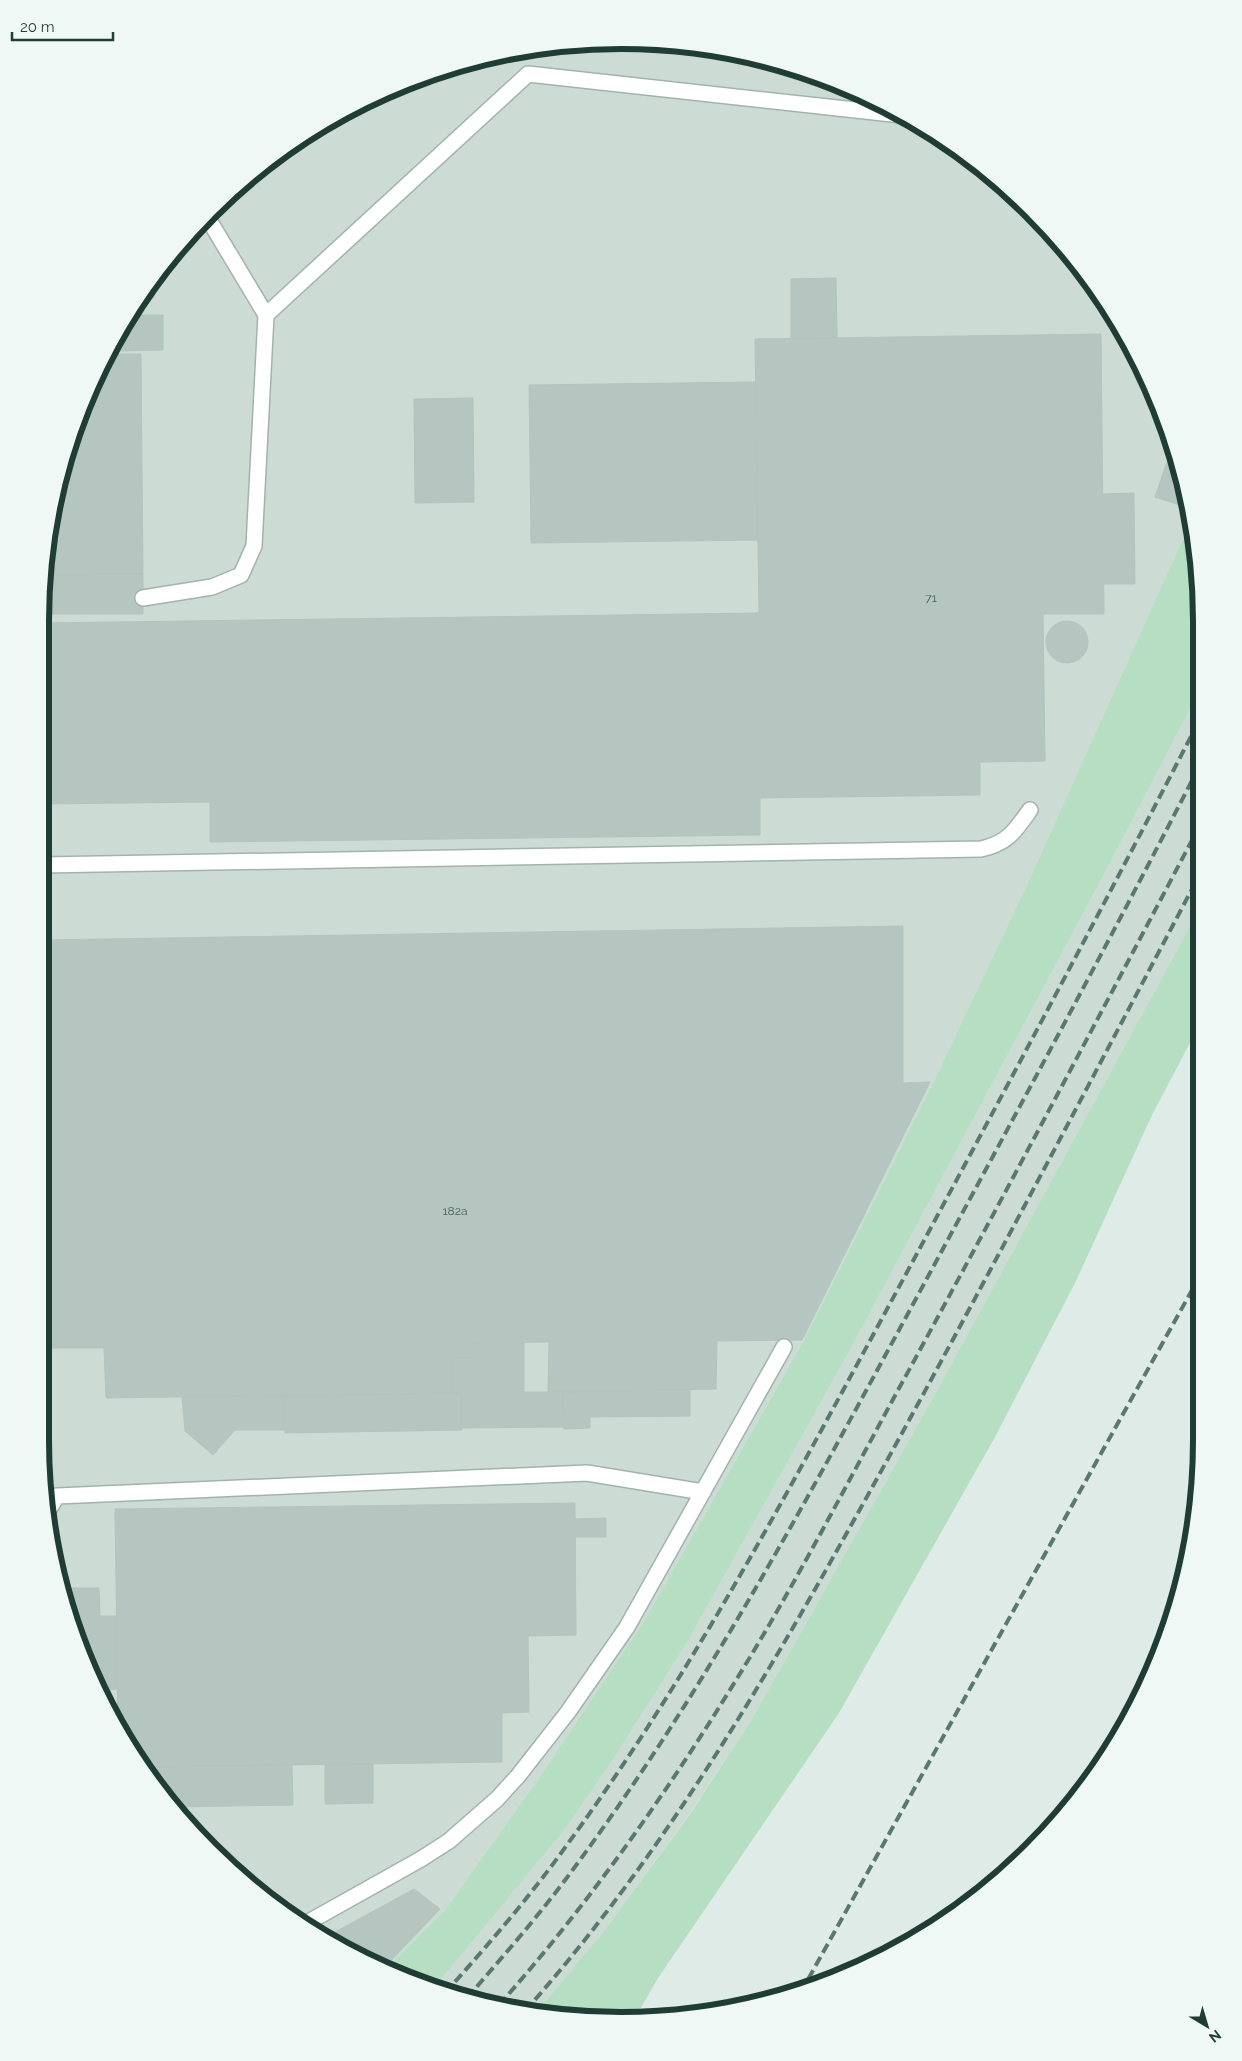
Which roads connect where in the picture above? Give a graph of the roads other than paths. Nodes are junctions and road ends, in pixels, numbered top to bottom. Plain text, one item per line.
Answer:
1 (884, 113) edge
2 (210, 222) edge
3 (266, 315) junction
4 (143, 598) dead end
5 (1030, 810) dead end
6 (49, 865) edge
7 (784, 1347) dead end
8 (703, 1492) junction
9 (53, 1503) edge
10 (311, 1921) edge

1 - 3 lane
2 - 3 lane
3 - 4 lane
5 - 6 lane
7 - 8 lane
8 - 9 lane
8 - 10 lane

